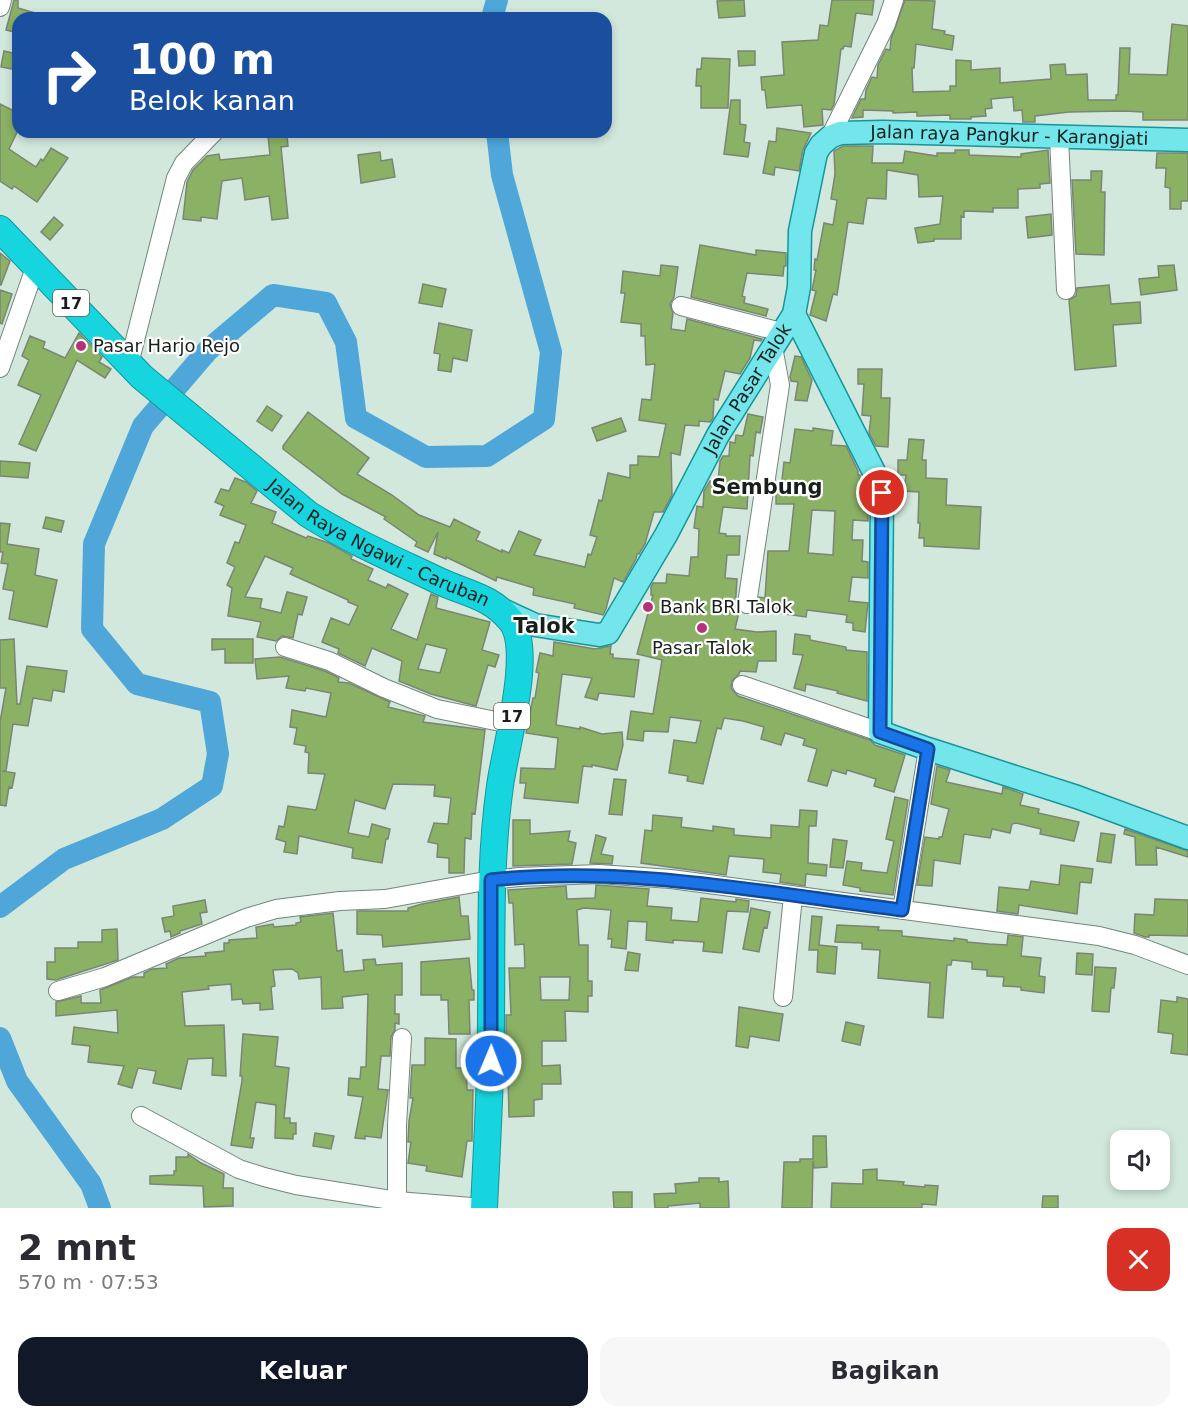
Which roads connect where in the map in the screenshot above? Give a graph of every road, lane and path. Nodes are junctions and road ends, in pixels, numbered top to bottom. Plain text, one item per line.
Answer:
1 (2, 0) edge
2 (894, 0) edge
3 (0, 7) edge
4 (830, 136) junction
5 (1059, 137) junction
6 (208, 138) edge
7 (1188, 140) edge
8 (0, 229) edge
9 (36, 265) junction
10 (1066, 290) dead end
11 (681, 306) dead end
12 (794, 314) junction
13 (777, 340) junction
14 (0, 368) edge
15 (136, 371) junction
16 (747, 604) dead end
17 (498, 608) junction
18 (544, 627) junction
19 (285, 647) dead end
20 (521, 650) junction
21 (742, 685) dead end
22 (510, 724) junction
23 (880, 732) junction
24 (928, 749) junction
25 (1188, 838) edge
26 (491, 880) junction
27 (794, 896) junction
28 (902, 910) junction
29 (1188, 965) edge
30 (58, 991) dead end
31 (783, 997) dead end
32 (402, 1038) dead end
33 (141, 1116) dead end
34 (397, 1201) junction
35 (484, 1208) edge

1 - 3 street
2 - 4 street
4 - 5 main road, Jalan raya Pangkur - Karangjati
4 - 12 main road, Jalan Pasar Talok
5 - 7 main road, Jalan raya Pangkur - Karangjati
5 - 10 street
6 - 15 street
8 - 9 highway, 17
9 - 14 street
9 - 15 highway, 17
11 - 13 street
12 - 13 main road, Jalan Pasar Talok
12 - 23 main road
13 - 16 street
13 - 18 main road, Jalan Pasar Talok
15 - 17 highway, Jalan Raya Ngawi - Caruban / 17
17 - 18 main road
17 - 20 highway, Jalan Raya Ngawi - Caruban / 17
18 - 20 main road
19 - 22 street
20 - 22 highway, Jalan Raya Ngawi - Caruban / 17
21 - 23 street
22 - 26 highway, Jalan Raya Ngawi - Caruban / 17
23 - 24 main road
24 - 25 main road
24 - 28 street
26 - 27 street
26 - 30 street
26 - 35 highway, Jalan Raya Ngawi - Caruban / 17
27 - 28 street
27 - 31 street
28 - 29 street
32 - 34 street
33 - 34 street
34 - 35 street

